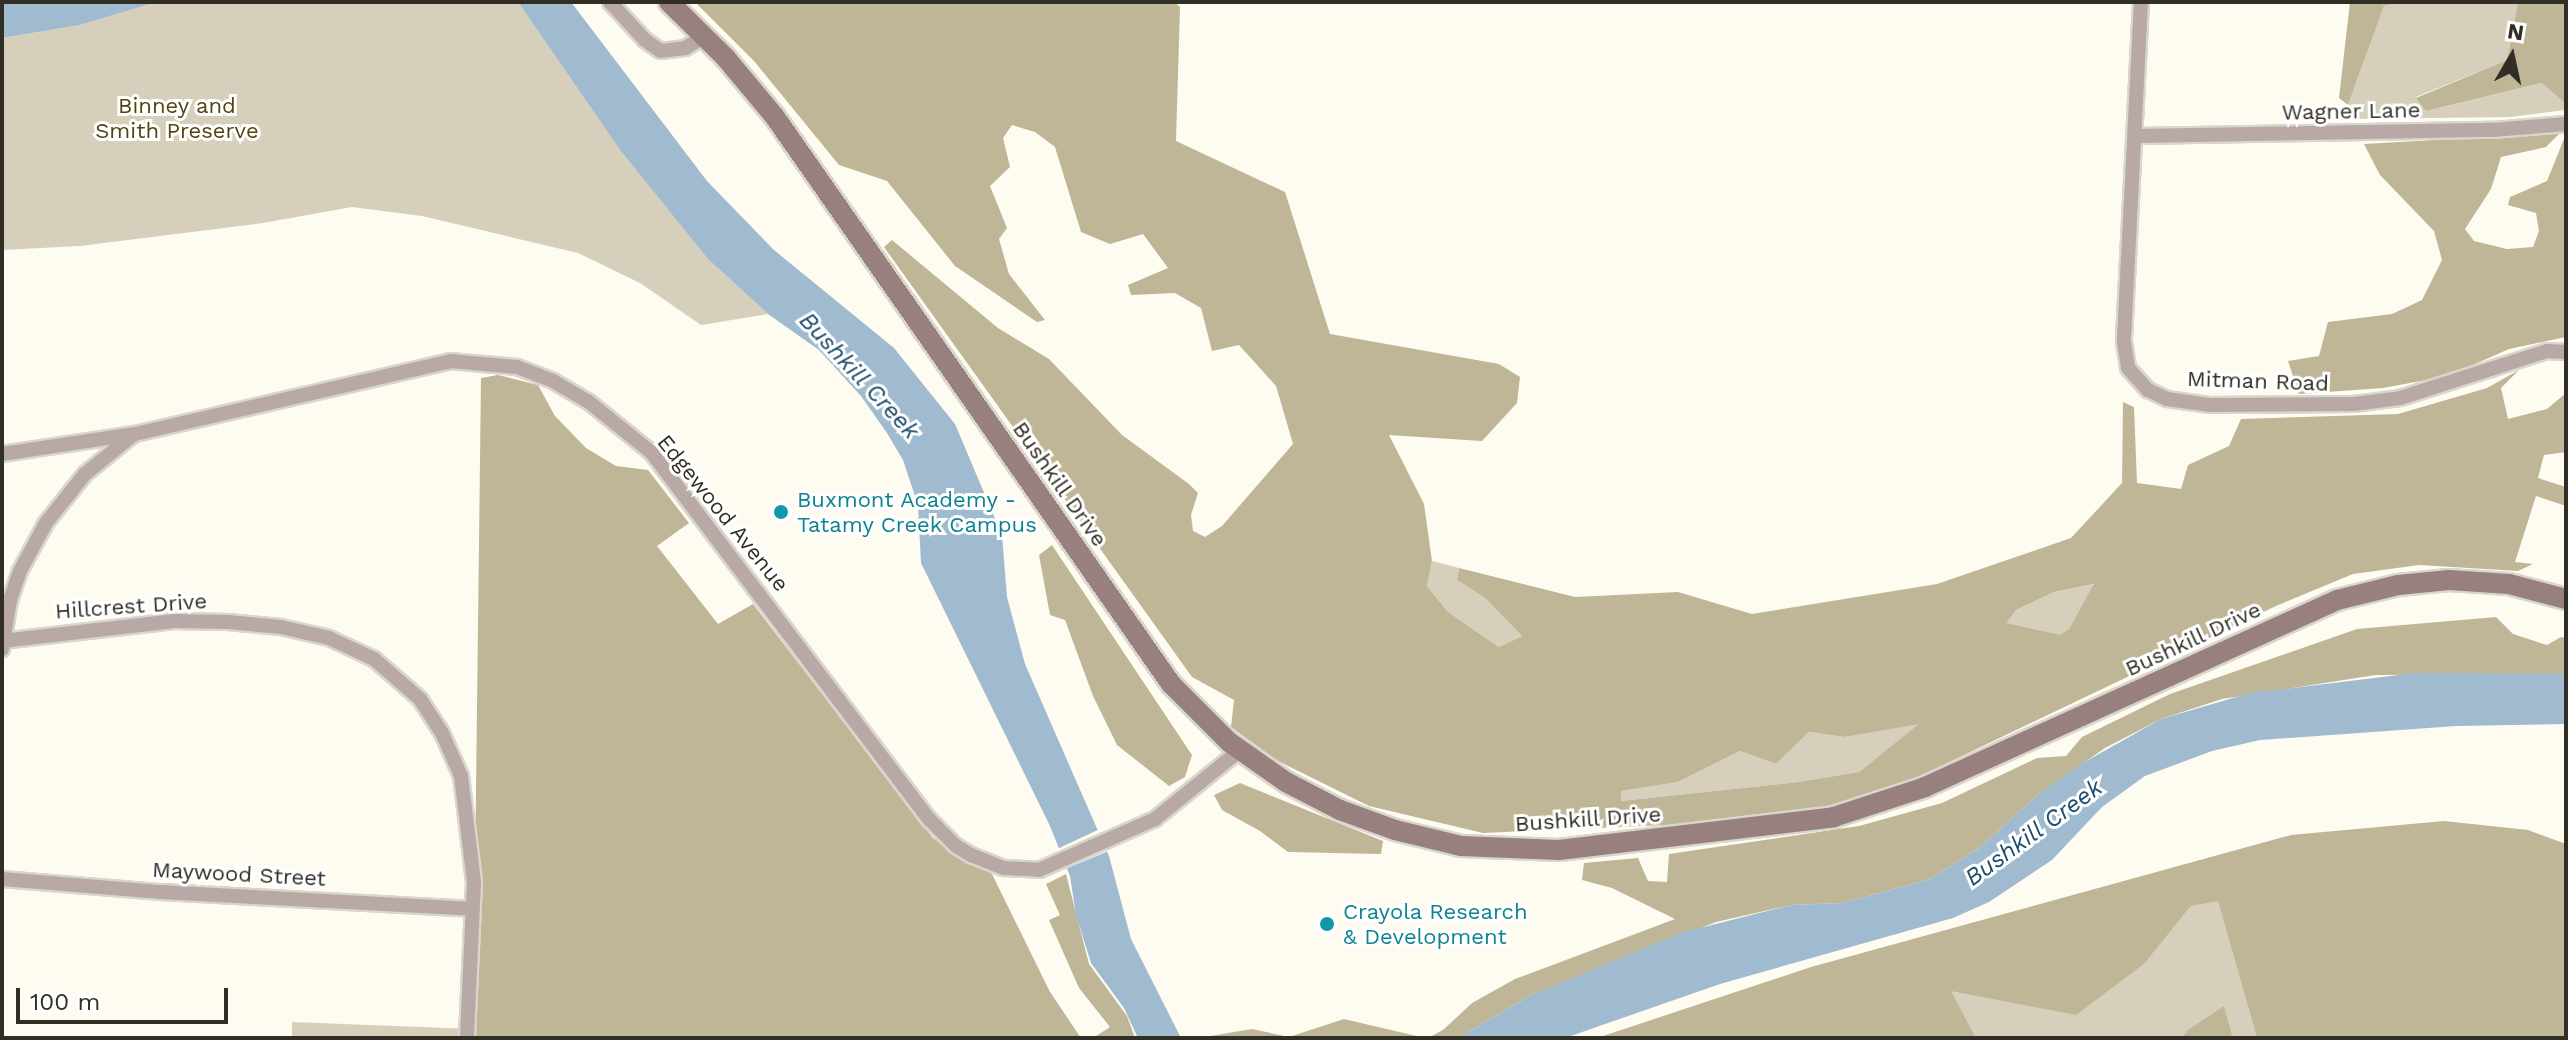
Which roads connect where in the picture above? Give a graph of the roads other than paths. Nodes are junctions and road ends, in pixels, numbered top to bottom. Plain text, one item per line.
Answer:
1 (610, 2) edge
2 (669, 2) edge
3 (2141, 2) edge
4 (705, 36) junction
5 (2566, 124) edge
6 (2137, 136) junction
7 (2566, 352) edge
8 (135, 434) junction
9 (2, 454) edge
10 (2566, 599) edge
11 (2, 641) edge
12 (2, 649) edge
13 (1239, 751) junction
14 (2, 879) edge
15 (473, 909) junction
16 (467, 1038) edge

1 - 4 street
2 - 4 main road, Bushkill Drive
3 - 6 street, Mitman Road
4 - 13 main road, Bushkill Drive
5 - 6 street, Wagner Lane
6 - 7 street, Mitman Road
8 - 9 street, Edgewood Avenue
8 - 11 street
8 - 13 street, Edgewood Avenue
10 - 13 main road, Bushkill Drive
11 - 12 street
11 - 15 street, Hillcrest Drive
14 - 15 street, Maywood Street
15 - 16 street, Hillcrest Drive

